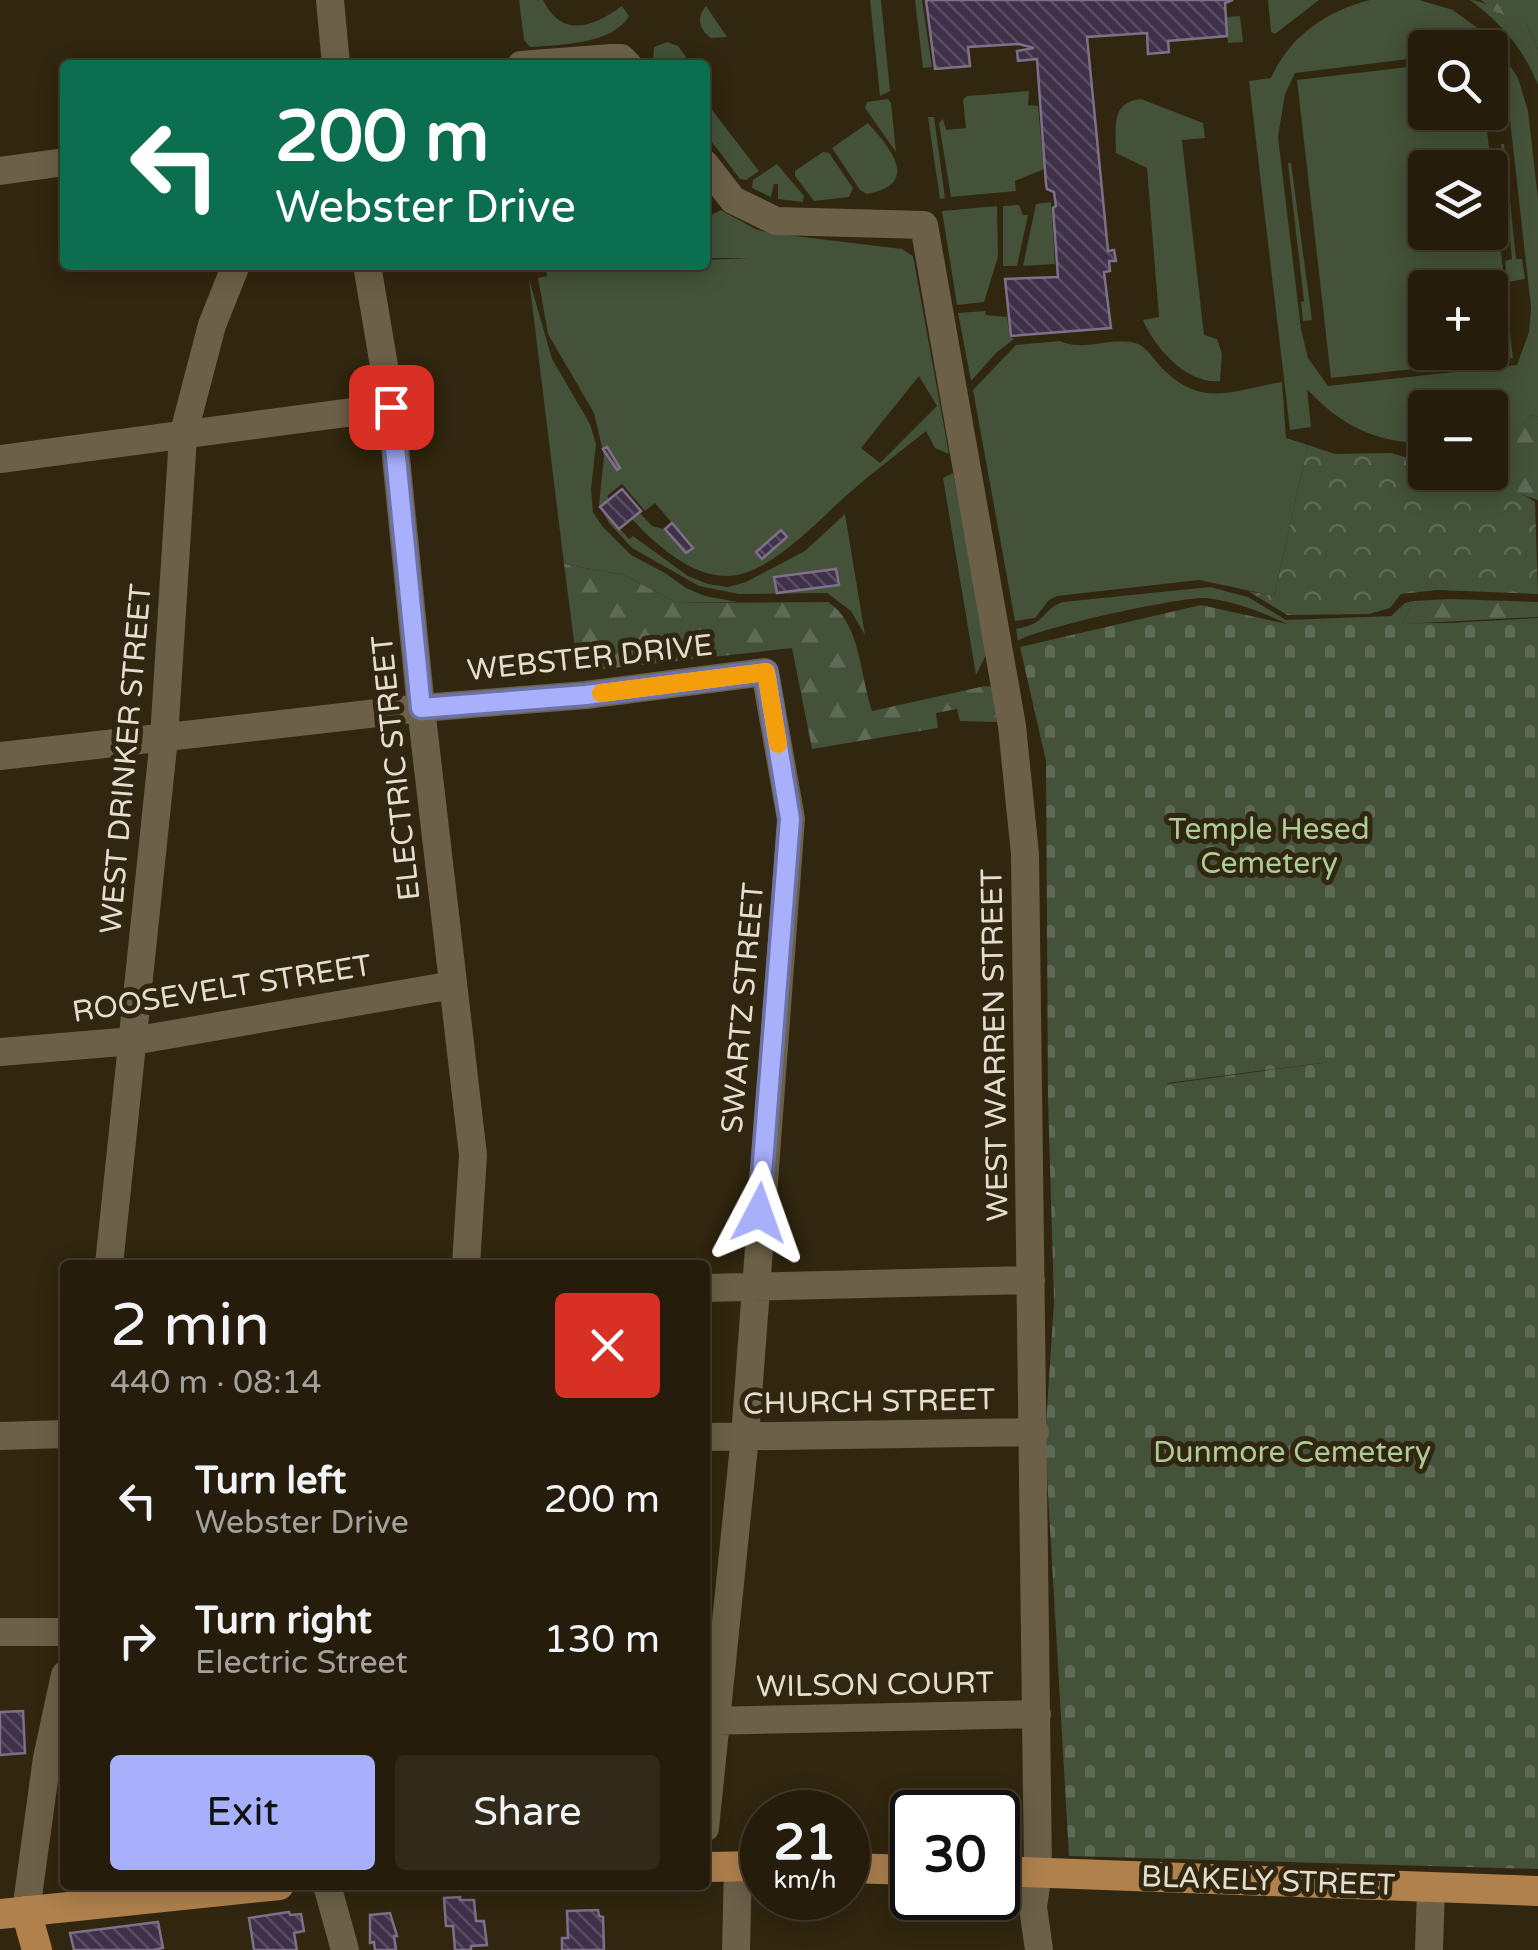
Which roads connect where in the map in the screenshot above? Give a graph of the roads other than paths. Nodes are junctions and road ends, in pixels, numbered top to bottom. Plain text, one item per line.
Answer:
1 (330, 0) edge
2 (336, 60) edge
3 (585, 60) edge
4 (623, 60) edge
5 (60, 163) edge
6 (710, 170) edge
7 (0, 171) edge
8 (234, 270) edge
9 (369, 270) edge
10 (391, 407) junction
11 (183, 436) junction
12 (0, 460) edge
13 (766, 672) joint
14 (421, 708) junction
15 (164, 738) junction
16 (0, 756) edge
17 (453, 985) junction
18 (133, 1041) junction
19 (0, 1052) edge
20 (110, 1260) edge
21 (466, 1260) edge
22 (1031, 1280) junction
23 (754, 1286) junction
24 (710, 1288) edge
25 (1034, 1432) junction
26 (60, 1434) edge
27 (0, 1436) edge
28 (745, 1436) junction
29 (710, 1437) edge
30 (0, 1632) edge
31 (60, 1632) edge
32 (60, 1699) edge
33 (1037, 1714) junction
34 (710, 1721) edge
35 (740, 1866) edge
36 (710, 1867) edge
37 (1020, 1872) edge
38 (1038, 1872) junction
39 (1430, 1888) junction
40 (232, 1890) edge
41 (327, 1890) edge
42 (1538, 1891) edge
43 (13, 1913) edge
44 (741, 1920) edge
45 (37, 1950) edge
46 (345, 1950) edge
47 (736, 1950) edge
48 (1039, 1950) edge
49 (1429, 1950) edge

1 - 2 street
3 - 4 street
5 - 7 street
6 - 22 street, WEST WARREN STREET
8 - 11 street, WEST DRINKER STREET
9 - 10 street, ELECTRIC STREET
10 - 11 street
10 - 14 street, ELECTRIC STREET
11 - 12 street
11 - 15 street, WEST DRINKER STREET
13 - 14 street, WEBSTER DRIVE
13 - 23 street, SWARTZ STREET
14 - 15 street, WEBSTER DRIVE
14 - 17 street, ELECTRIC STREET
15 - 16 street, WEBSTER DRIVE
15 - 18 street, WEST DRINKER STREET
17 - 18 street, ROOSEVELT STREET
17 - 21 street, ELECTRIC STREET
18 - 19 street, ROOSEVELT STREET
18 - 20 street, WEST DRINKER STREET
22 - 23 street
22 - 25 street, WEST WARREN STREET
23 - 24 street
23 - 28 street, SWARTZ STREET
25 - 28 street, CHURCH STREET
25 - 33 street, WEST WARREN STREET
26 - 27 street
28 - 29 street, CHURCH STREET
28 - 34 street, SWARTZ STREET
30 - 31 street
32 - 43 street
33 - 34 street, WILSON COURT
33 - 38 street, WEST WARREN STREET
35 - 36 main road
37 - 38 main road, BLAKELY STREET
38 - 39 main road, BLAKELY STREET
38 - 48 street, WEST WARREN STREET
39 - 42 main road, BLAKELY STREET
39 - 49 street
40 - 43 main road
41 - 46 street
43 - 45 main road
44 - 47 street

